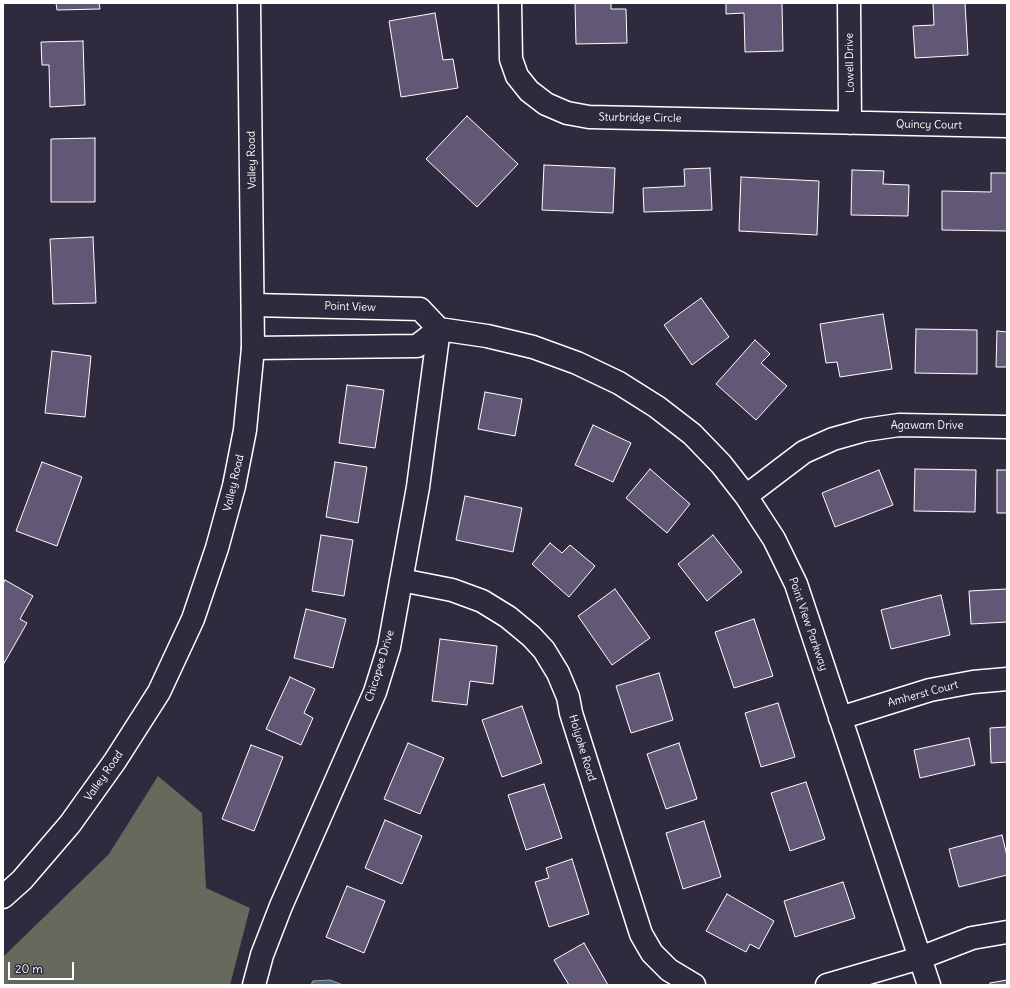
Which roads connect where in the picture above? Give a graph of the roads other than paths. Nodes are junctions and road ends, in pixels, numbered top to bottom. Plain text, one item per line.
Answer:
1 (249, 3) edge
2 (510, 3) edge
3 (849, 3) edge
4 (850, 123) junction
5 (1007, 126) edge
6 (253, 305) junction
7 (439, 329) junction
8 (253, 348) junction
9 (1007, 427) edge
10 (746, 496) junction
11 (401, 580) junction
12 (1007, 679) edge
13 (840, 718) junction
14 (3, 897) edge
15 (1007, 932) edge
16 (920, 958) junction
17 (254, 985) edge
18 (694, 985) edge
19 (827, 985) edge
20 (929, 985) edge

1 - 6 street, Valley Road
2 - 4 street, Sturbridge Circle
3 - 4 street, Lowell Drive
4 - 5 street, Quincy Court
6 - 7 street, Point View
6 - 8 street, Valley Road
7 - 8 street
7 - 10 street, Point View Parkway
7 - 11 street, Chicopee Drive
8 - 14 street, Valley Road
9 - 10 street, Agawam Drive
10 - 13 street, Point View Parkway
11 - 17 street, Chicopee Drive
11 - 18 street, Holyoke Road
12 - 13 street, Amherst Court
13 - 16 street, Point View Parkway
15 - 16 street
16 - 19 street
16 - 20 street, Point View Parkway

